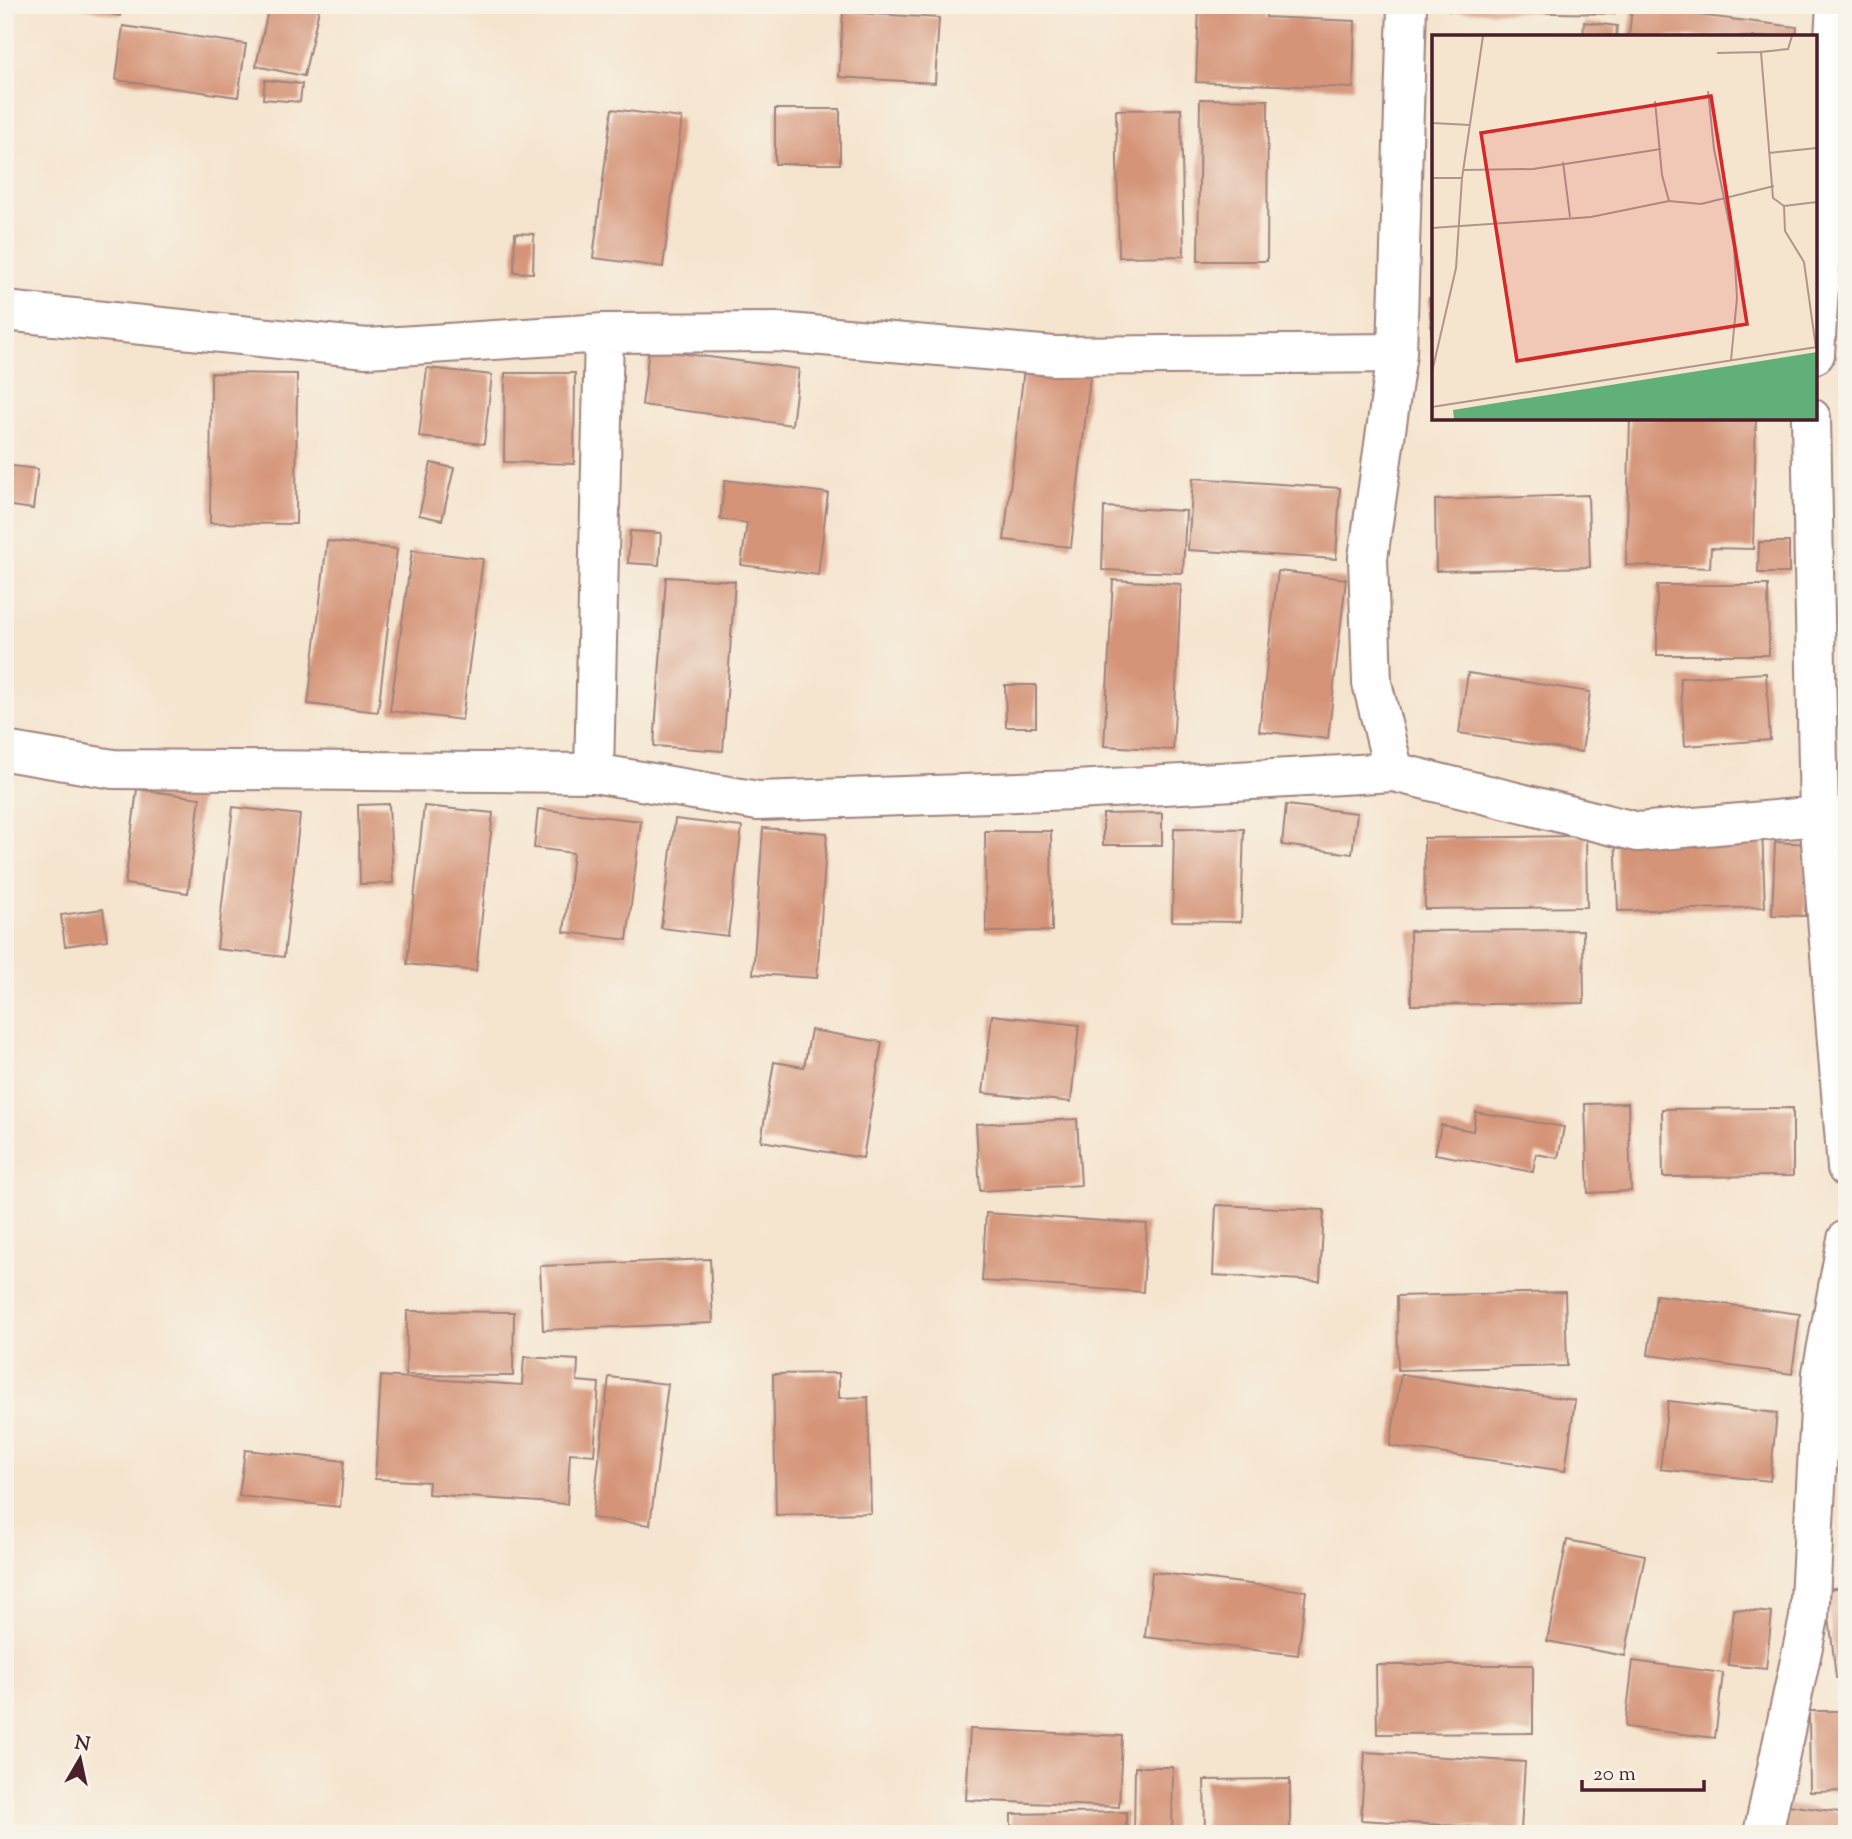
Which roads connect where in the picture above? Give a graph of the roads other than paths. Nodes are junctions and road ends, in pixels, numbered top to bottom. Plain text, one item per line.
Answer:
1 (1407, 5) edge
2 (1836, 5) edge
3 (5, 311) edge
4 (1817, 321) edge
5 (604, 333) junction
6 (1397, 353) junction
7 (1811, 420) edge
8 (5, 751) edge
9 (1394, 772) junction
10 (594, 773) junction
11 (1833, 817) edge
12 (1847, 1168) edge
13 (1847, 1239) edge
14 (1763, 1834) edge

1 - 6 street
2 - 4 street
3 - 5 street
5 - 6 street
5 - 10 street
6 - 9 street
7 - 11 street
8 - 10 street
9 - 10 street
9 - 11 street
11 - 12 street
13 - 14 street

